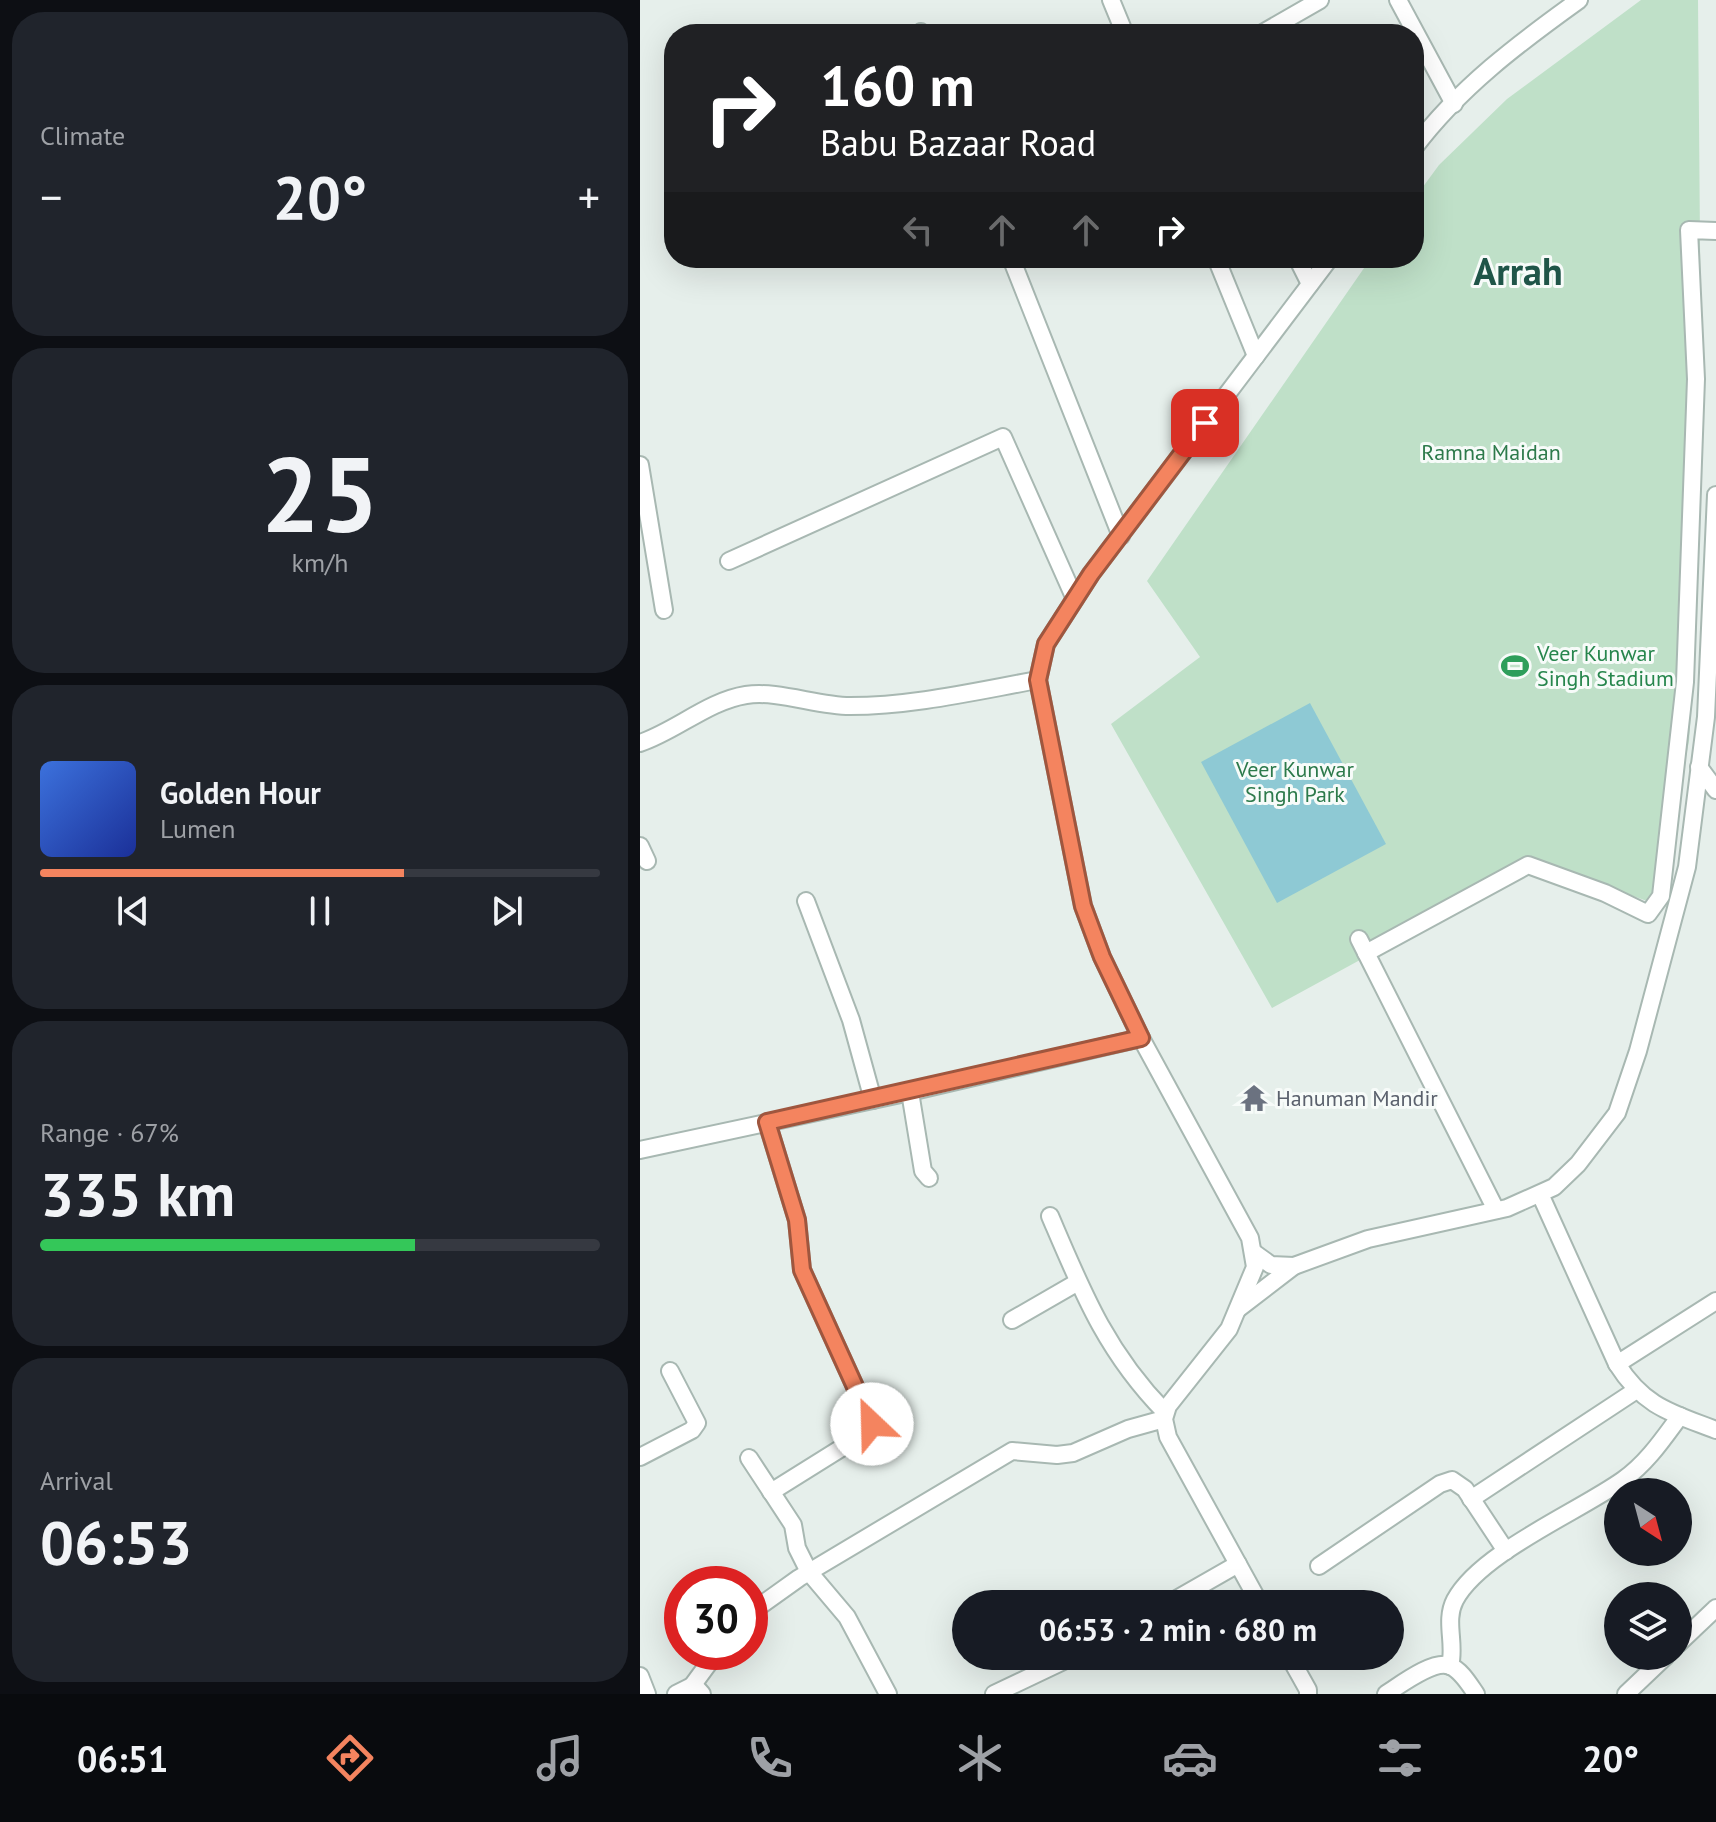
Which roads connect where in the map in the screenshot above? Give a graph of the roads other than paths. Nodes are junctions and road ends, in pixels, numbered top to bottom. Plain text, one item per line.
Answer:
1 (1111, 0) edge
2 (1320, 0) edge
3 (1398, 0) edge
4 (1579, 0) edge
5 (1121, 24) edge
6 (1278, 24) edge
7 (1411, 24) edge
8 (1424, 48) edge
9 (1454, 104) junction
10 (1424, 135) edge
11 (1716, 231) edge
12 (1015, 268) edge
13 (1220, 268) edge
14 (1302, 268) edge
15 (1322, 268) edge
16 (1310, 284) junction
17 (1256, 356) junction
18 (640, 465) edge
19 (1716, 495) edge
20 (1121, 536) junction
21 (1715, 555) edge
22 (729, 561) dead end
23 (1075, 599) junction
24 (664, 610) dead end
25 (1038, 680) junction
26 (640, 743) edge
27 (1699, 767) junction
28 (1716, 790) edge
29 (806, 901) dead end
30 (1141, 1038) junction
31 (910, 1092) junction
32 (873, 1100) junction
33 (767, 1122) junction
34 (640, 1150) edge
35 (929, 1178) dead end
36 (1540, 1194) junction
37 (1496, 1210) junction
38 (1050, 1216) dead end
39 (1253, 1252) junction
40 (1294, 1266) junction
41 (1078, 1282) junction
42 (1716, 1301) edge
43 (1238, 1309) junction
44 (1012, 1320) dead end
45 (1617, 1364) junction
46 (670, 1371) dead end
47 (1635, 1391) junction
48 (1164, 1415) junction
49 (1680, 1416) junction
50 (1716, 1430) edge
51 (640, 1457) edge
52 (749, 1458) dead end
53 (771, 1492) junction
54 (1471, 1499) junction
55 (1506, 1551) junction
56 (1238, 1564) junction
57 (1319, 1566) dead end
58 (809, 1572) junction
59 (1192, 1590) edge
60 (1252, 1590) edge
61 (768, 1600) edge
62 (1716, 1608) edge
63 (1692, 1631) edge
64 (1450, 1666) junction
65 (705, 1670) edge
66 (1045, 1670) edge
67 (1297, 1670) edge
68 (1651, 1670) edge
69 (640, 1676) edge
70 (690, 1691) edge
71 (647, 1694) edge
72 (888, 1694) edge
73 (994, 1694) edge
74 (1308, 1694) edge
75 (1386, 1694) edge
76 (1476, 1694) edge
77 (1626, 1694) edge

1 - 5 street
2 - 6 street
3 - 7 street
4 - 9 street
8 - 9 street
9 - 10 street
11 - 37 street
12 - 20 street
13 - 17 street
14 - 16 street
15 - 16 street
16 - 17 street
17 - 20 street
18 - 24 street
19 - 21 street
20 - 23 street
21 - 27 street
22 - 23 street
23 - 25 street
25 - 26 street
25 - 30 street
27 - 28 street
27 - 36 street
29 - 32 street
30 - 31 street
30 - 39 street
31 - 32 street
31 - 35 street
32 - 33 street
33 - 34 street
33 - 53 street
36 - 37 street
36 - 45 street
37 - 40 street
38 - 41 street
39 - 40 street
39 - 43 street
40 - 43 street
41 - 44 street
41 - 48 street
42 - 45 street
43 - 48 street
45 - 47 street
46 - 51 street
47 - 49 street
47 - 54 street
48 - 56 street
48 - 58 street
49 - 50 street
49 - 55 street
52 - 53 street
53 - 58 street
54 - 55 street
54 - 57 street
55 - 64 street
56 - 59 street
56 - 60 street
58 - 61 street
58 - 72 street
62 - 63 street
64 - 75 street
64 - 76 street
65 - 70 street
66 - 73 street
67 - 74 street
68 - 77 street
69 - 71 street

